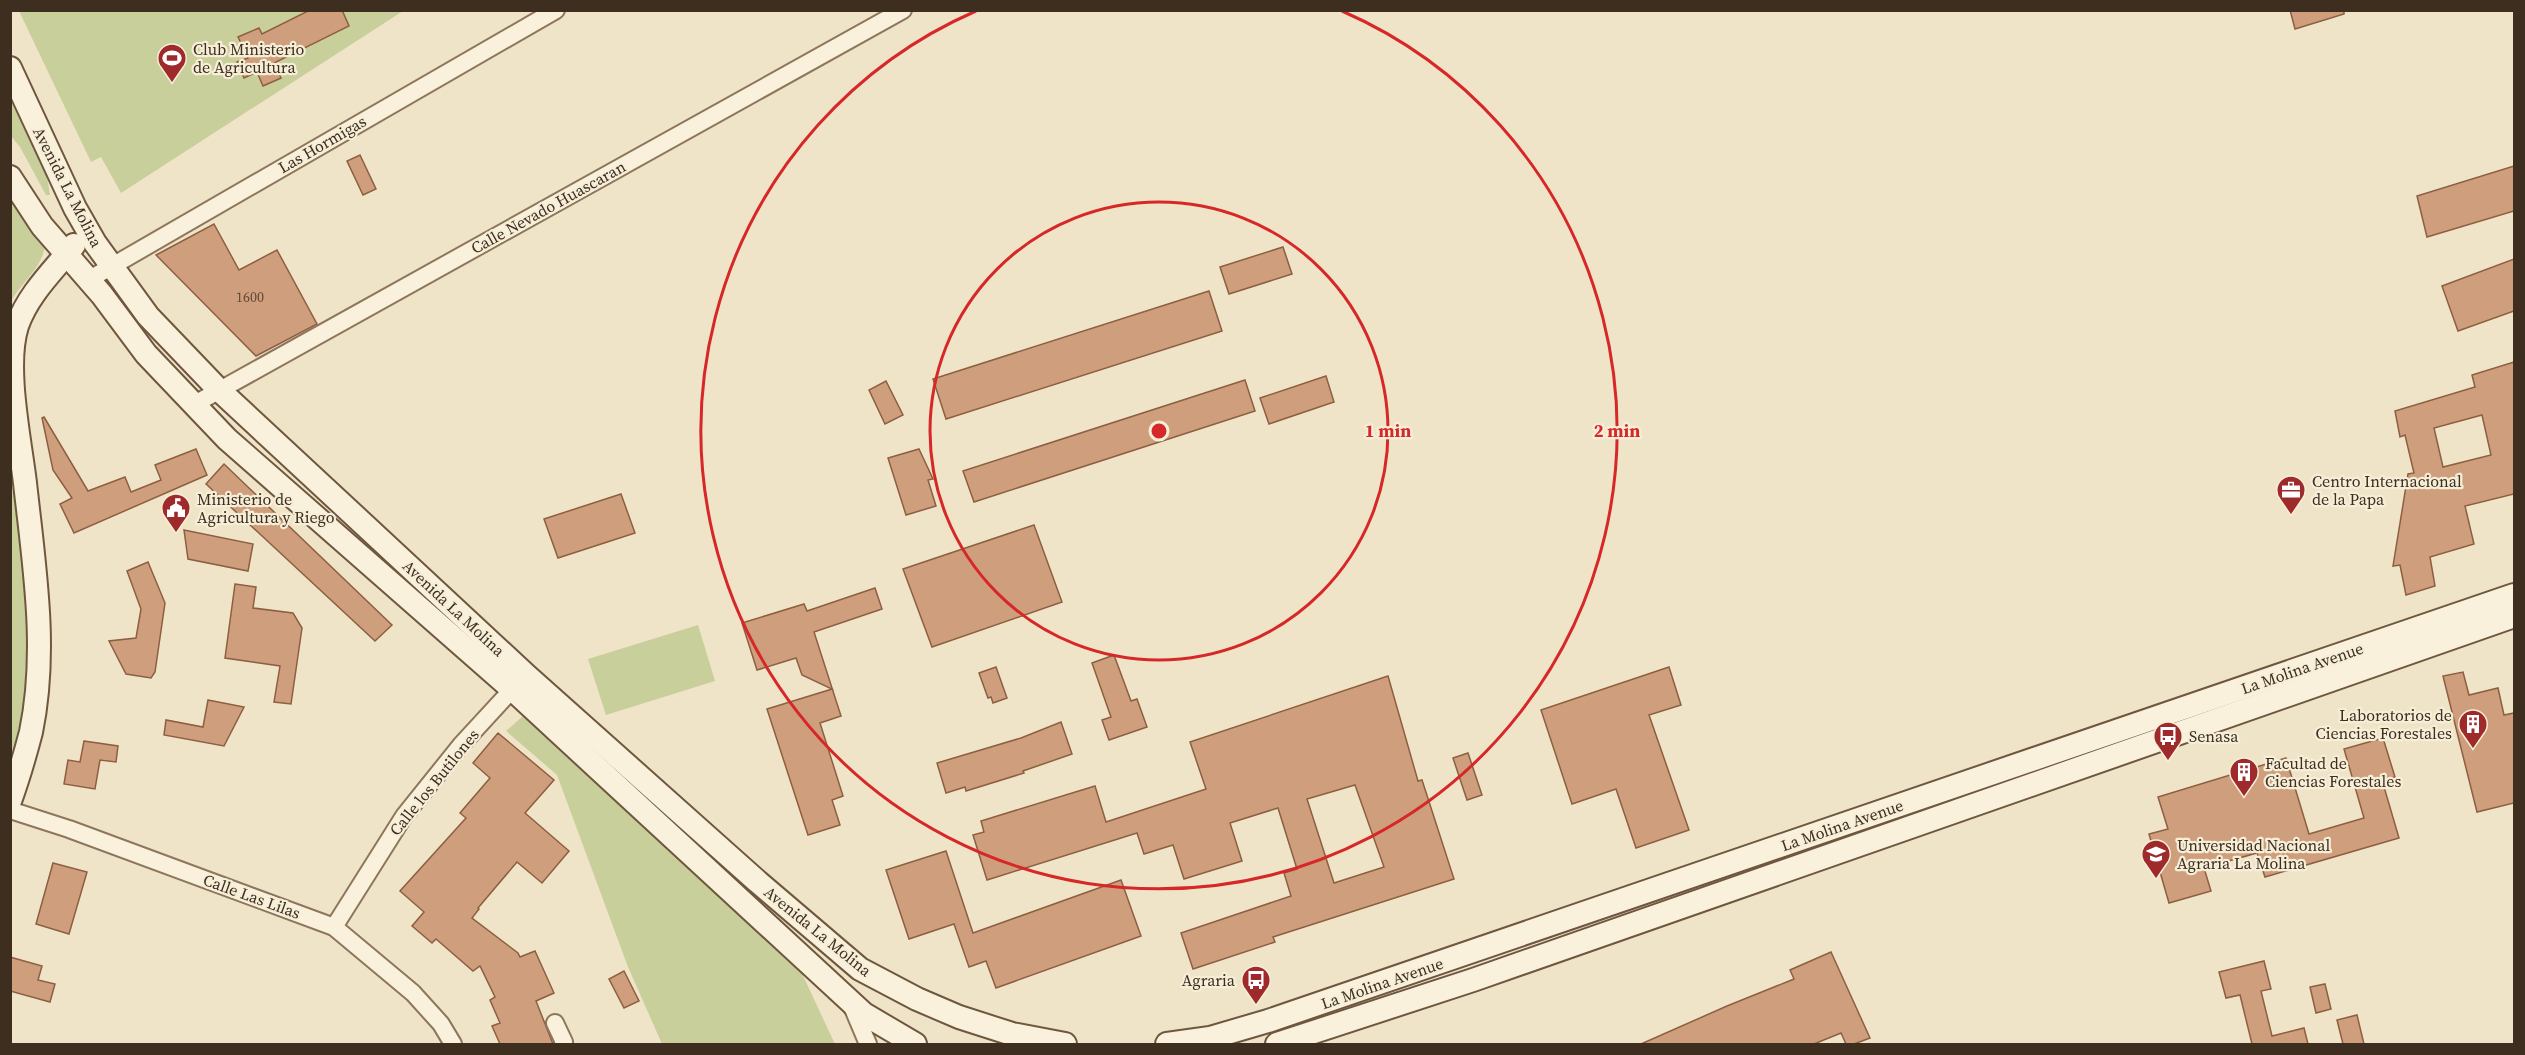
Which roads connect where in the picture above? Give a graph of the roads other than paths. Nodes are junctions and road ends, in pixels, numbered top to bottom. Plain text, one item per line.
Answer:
1 (556, 10) edge
2 (903, 10) edge
3 (10, 68) edge
4 (10, 177) edge
5 (77, 212) junction
6 (66, 255) junction
7 (111, 267) junction
8 (88, 280) junction
9 (218, 389) junction
10 (193, 405) junction
11 (2514, 595) edge
12 (2514, 616) edge
13 (519, 682) junction
14 (10, 801) edge
15 (10, 810) edge
16 (334, 927) junction
17 (860, 969) junction
18 (849, 1001) junction
19 (555, 1023) dead end
20 (1210, 1041) edge
21 (453, 1044) edge
22 (563, 1044) edge
23 (868, 1044) edge
24 (915, 1044) edge
25 (1065, 1044) edge
26 (1167, 1044) edge
27 (1277, 1044) edge

1 - 7 street, Las Hormigas
2 - 9 street, Calle Nevado Huascaran
3 - 5 main road, Avenida La Molina
4 - 6 main road, Avenida La Molina
5 - 6 main road
5 - 7 main road, Avenida La Molina
6 - 8 main road, Avenida La Molina
6 - 14 main road
7 - 8 street, Las Hormigas
7 - 9 main road, Avenida La Molina
8 - 10 main road, Avenida La Molina
9 - 10 street, Calle Nevado Huascaran
9 - 13 main road, Avenida La Molina
10 - 13 main road, Avenida La Molina
11 - 20 main road, La Molina Avenue
12 - 27 main road, La Molina Avenue
13 - 16 street, Calle los Butilones
13 - 17 main road, Avenida La Molina
13 - 18 main road, Avenida La Molina
15 - 16 street, Calle Las Lilas
16 - 21 street, Calle Las Lilas
17 - 18 main road
17 - 25 main road, Avenida La Molina
18 - 23 street
18 - 24 main road, Avenida La Molina
19 - 22 street
20 - 26 main road, La Molina Avenue

